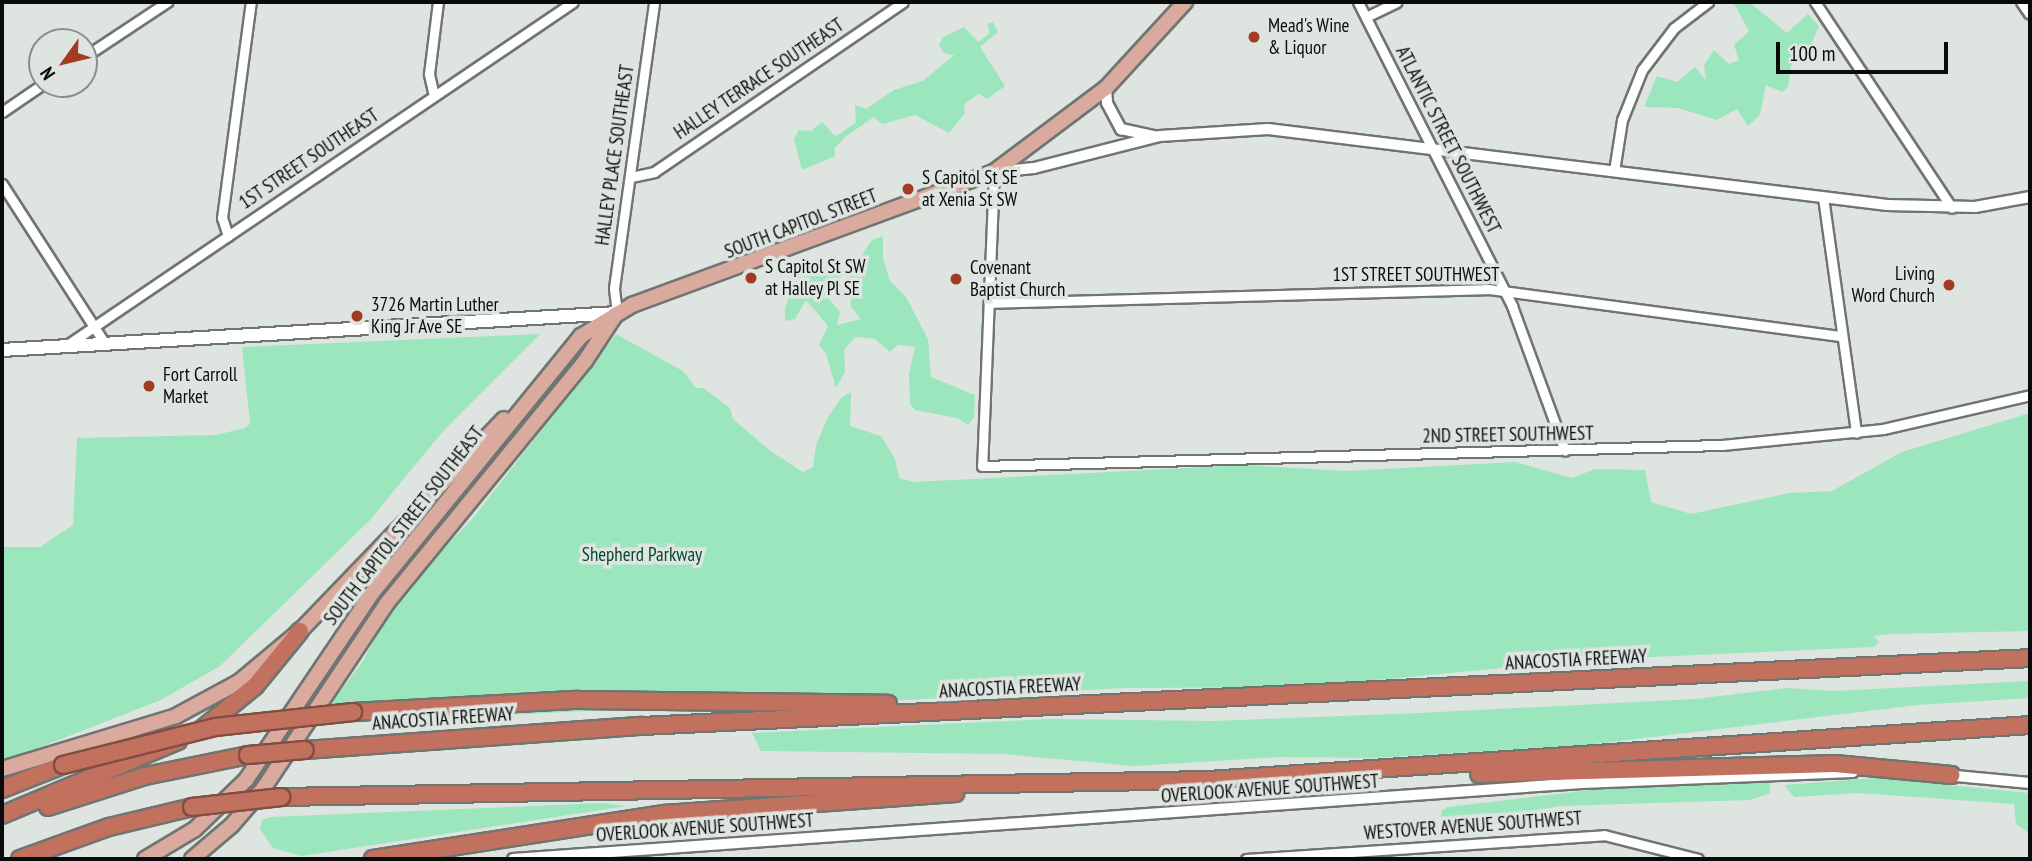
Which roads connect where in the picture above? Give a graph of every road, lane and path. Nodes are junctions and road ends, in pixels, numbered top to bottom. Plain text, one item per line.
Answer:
1 (167, 2) edge
2 (251, 2) edge
3 (439, 2) edge
4 (573, 2) edge
5 (654, 2) edge
6 (903, 2) edge
7 (1185, 2) edge
8 (1358, 2) edge
9 (1397, 2) edge
10 (1708, 2) edge
11 (1815, 2) edge
12 (2022, 2) edge
13 (2030, 14) edge
14 (1366, 17) junction
15 (98, 48) edge
16 (1106, 88) junction
17 (28, 94) edge
18 (434, 96) junction
19 (2, 112) edge
20 (1160, 136) junction
21 (1433, 149) junction
22 (1614, 171) junction
23 (994, 172) junction
24 (631, 177) junction
25 (2, 184) edge
26 (1823, 197) junction
27 (2030, 197) edge
28 (1952, 208) junction
29 (228, 236) junction
30 (1505, 292) junction
31 (989, 303) junction
32 (617, 313) junction
33 (96, 325) junction
34 (1841, 336) junction
35 (105, 344) junction
36 (66, 346) junction
37 (2, 350) edge
38 (534, 393) junction
39 (2030, 395) edge
40 (1856, 433) junction
41 (1565, 451) junction
42 (300, 631) junction
43 (2030, 658) edge
44 (1016, 709) junction
45 (2030, 725) edge
46 (2, 769) edge
47 (1396, 770) junction
48 (1951, 775) junction
49 (2030, 783) edge
50 (999, 785) junction
51 (2, 789) edge
52 (2, 815) edge
53 (2, 825) edge
54 (20, 859) edge
55 (145, 859) edge
56 (192, 859) edge
57 (373, 859) edge
58 (513, 859) edge
59 (1247, 859) edge
60 (1698, 859) edge

1 - 15 street
2 - 29 street
3 - 18 street
4 - 18 street, 1ST STREET SOUTHEAST
5 - 24 street, HALLEY PLACE SOUTHEAST
6 - 24 street, HALLEY TERRACE SOUTHEAST
7 - 16 main road, SOUTH CAPITOL STREET
8 - 14 street, ATLANTIC STREET SOUTHWEST
9 - 14 street
10 - 22 street
11 - 28 street
12 - 13 street
14 - 21 street, ATLANTIC STREET SOUTHWEST
16 - 20 street
16 - 23 main road, SOUTH CAPITOL STREET
17 - 19 street
18 - 29 street, 1ST STREET SOUTHEAST
20 - 21 street
20 - 23 street
21 - 22 street
21 - 30 street, ATLANTIC STREET SOUTHWEST
22 - 26 street
23 - 31 street
23 - 32 main road, SOUTH CAPITOL STREET
24 - 32 street, HALLEY PLACE SOUTHEAST
25 - 33 street
26 - 28 street
26 - 34 street
27 - 28 street
29 - 33 street, 1ST STREET SOUTHEAST
30 - 31 street, 1ST STREET SOUTHWEST
30 - 34 street, 1ST STREET SOUTHWEST
30 - 41 street, ATLANTIC STREET SOUTHWEST
31 - 41 street, 2ND STREET SOUTHWEST
32 - 35 main road
32 - 38 main road, SOUTH CAPITOL STREET SOUTHEAST
32 - 56 main road
33 - 35 street
33 - 36 street, 1ST STREET SOUTHEAST
34 - 40 street
35 - 36 main road
36 - 37 main road
38 - 42 main road
38 - 55 main road, SOUTH CAPITOL STREET SOUTHEAST
39 - 40 street, 2ND STREET SOUTHWEST
40 - 41 street, 2ND STREET SOUTHWEST
42 - 46 main road
42 - 52 highway
43 - 44 highway, ANACOSTIA FREEWAY
44 - 51 highway, bridge
44 - 53 highway, ANACOSTIA FREEWAY, bridge
45 - 47 highway
47 - 48 highway
47 - 50 highway
48 - 49 street, OVERLOOK AVENUE SOUTHWEST
48 - 58 street, OVERLOOK AVENUE SOUTHWEST
50 - 54 highway, bridge
50 - 57 highway
59 - 60 street, WESTOVER AVENUE SOUTHWEST

